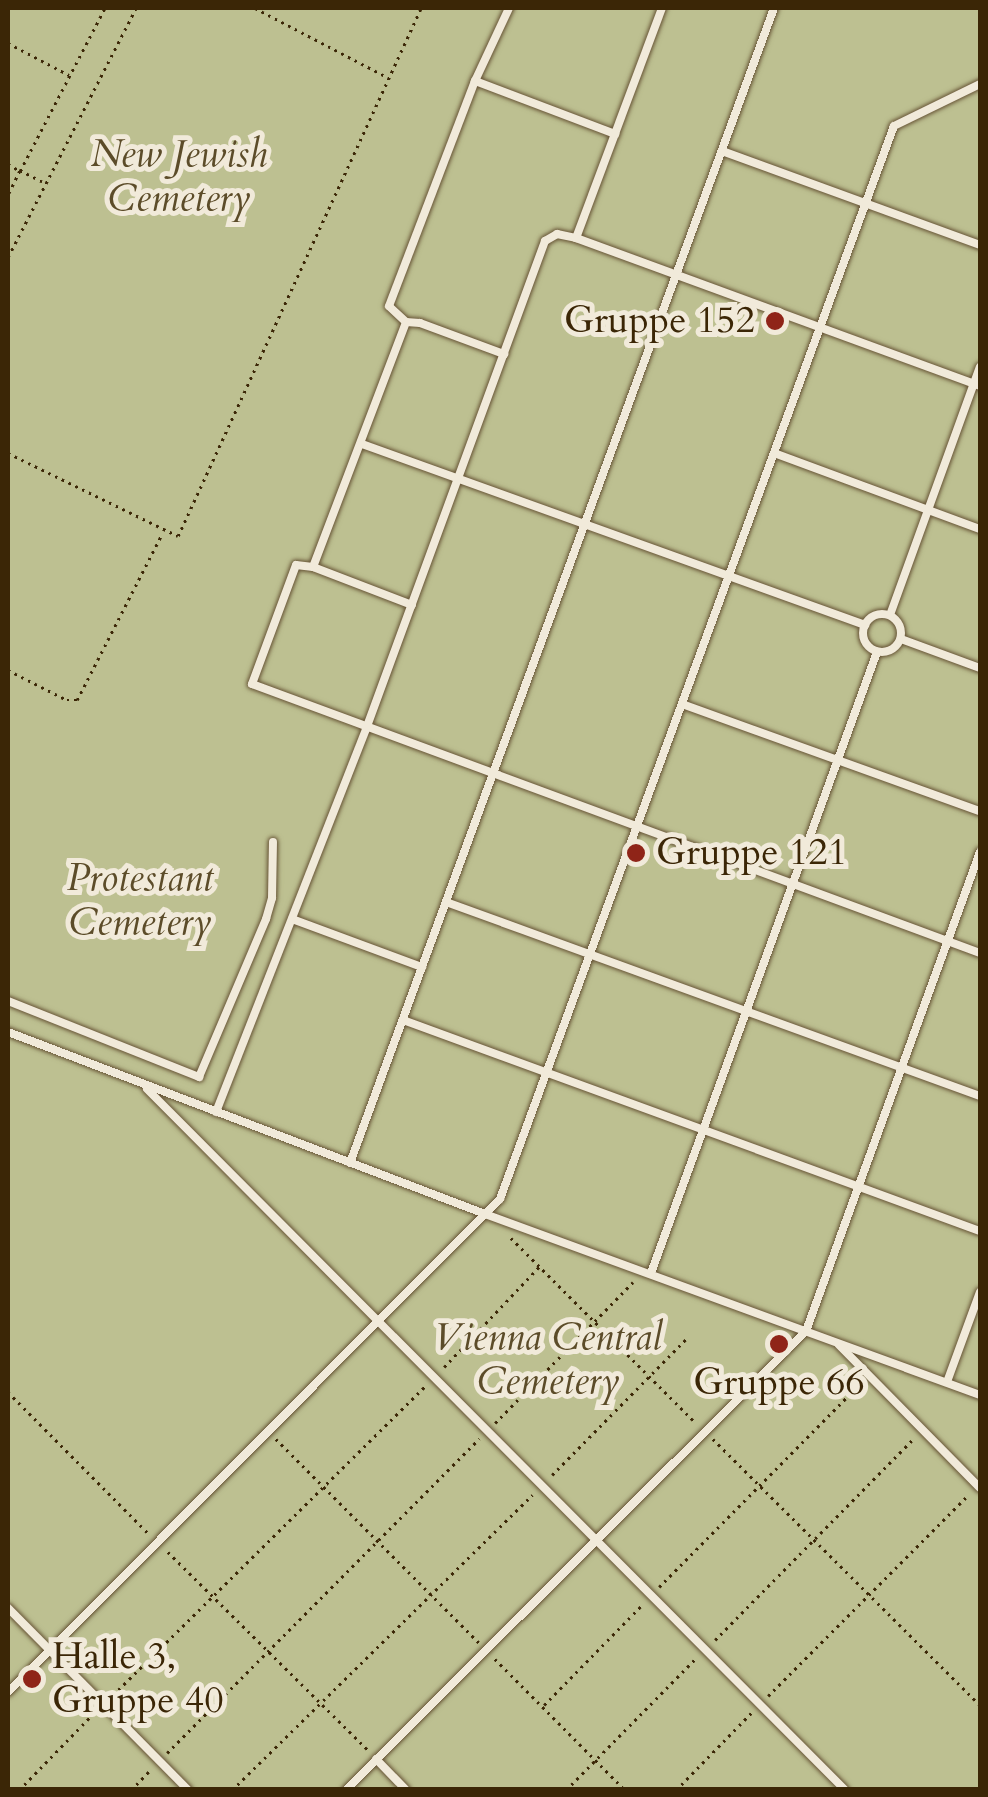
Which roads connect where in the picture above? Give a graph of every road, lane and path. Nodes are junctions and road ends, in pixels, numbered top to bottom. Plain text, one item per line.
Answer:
1 (105, 8) edge
2 (136, 8) edge
3 (255, 8) edge
4 (421, 8) edge
5 (509, 8) edge
6 (662, 8) edge
7 (774, 8) edge
8 (8, 43) edge
9 (70, 75) junction
10 (386, 77) junction
11 (476, 81) junction
12 (980, 84) edge
13 (615, 134) junction
14 (722, 150) junction
15 (8, 164) edge
16 (20, 171) junction
17 (45, 184) junction
18 (8, 196) edge
19 (866, 203) junction
20 (576, 238) junction
21 (980, 245) edge
22 (8, 257) edge
23 (676, 275) junction
24 (406, 322) junction
25 (820, 329) junction
26 (504, 354) junction
27 (980, 367) edge
28 (978, 385) edge
29 (362, 444) junction
30 (774, 453) junction
31 (8, 454) edge
32 (458, 479) junction
33 (928, 511) junction
34 (586, 525) junction
35 (980, 529) edge
36 (162, 533) junction
37 (313, 568) junction
38 (729, 580) junction
39 (412, 605) junction
40 (890, 615) junction
41 (864, 625) junction
42 (901, 639) junction
43 (877, 652) junction
44 (980, 668) edge
45 (8, 670) edge
46 (682, 704) junction
47 (366, 729) junction
48 (838, 760) junction
49 (493, 775) junction
50 (980, 811) edge
51 (636, 828) junction
52 (273, 842) dead end
53 (980, 852) edge
54 (792, 884) junction
55 (446, 902) junction
56 (292, 919) junction
57 (948, 941) junction
58 (980, 952) edge
59 (591, 953) junction
60 (422, 966) junction
61 (8, 1001) edge
62 (746, 1010) junction
63 (403, 1020) junction
64 (8, 1034) edge
65 (902, 1068) junction
66 (548, 1071) junction
67 (144, 1086) junction
68 (980, 1096) edge
69 (216, 1112) junction
70 (704, 1128) junction
71 (350, 1163) junction
72 (859, 1186) junction
73 (487, 1215) junction
74 (980, 1230) edge
75 (538, 1266) junction
76 (648, 1272) junction
77 (980, 1292) edge
78 (378, 1322) junction
79 (596, 1323) junction
80 (806, 1330) junction
81 (688, 1338) dead end
82 (836, 1342) junction
83 (869, 1375) junction
84 (434, 1378) junction
85 (652, 1378) junction
86 (947, 1382) junction
87 (8, 1392) edge
88 (980, 1395) edge
89 (922, 1429) junction
90 (268, 1431) junction
91 (704, 1431) junction
92 (487, 1432) junction
93 (760, 1485) junction
94 (541, 1486) junction
95 (979, 1486) edge
96 (323, 1487) junction
97 (814, 1539) junction
98 (596, 1541) junction
99 (157, 1542) junction
100 (379, 1542) junction
101 (434, 1594) junction
102 (869, 1594) junction
103 (214, 1596) junction
104 (650, 1596) junction
105 (8, 1608) edge
106 (49, 1649) junction
107 (268, 1649) junction
108 (485, 1650) junction
109 (705, 1650) junction
110 (8, 1692) edge
111 (104, 1704) junction
112 (323, 1704) junction
113 (759, 1704) junction
114 (980, 1706) edge
115 (542, 1707) junction
116 (376, 1759) junction
117 (594, 1759) junction
118 (160, 1760) junction
119 (19, 1790) edge
120 (131, 1790) edge
121 (188, 1790) edge
122 (232, 1790) edge
123 (346, 1790) edge
124 (406, 1790) edge
125 (566, 1790) edge
126 (625, 1790) edge
127 (676, 1790) edge
128 (844, 1790) edge

1 - 9 path
2 - 17 path
3 - 10 path
4 - 10 path
5 - 11 lane
6 - 13 lane
7 - 14 lane
8 - 9 path
9 - 16 path
10 - 36 path
11 - 13 lane
11 - 24 lane
12 - 19 lane
13 - 20 lane
14 - 19 lane
14 - 23 lane
15 - 16 path
16 - 17 path
16 - 18 path
17 - 22 path
19 - 21 lane
19 - 25 lane
20 - 23 lane
20 - 26 lane
23 - 25 lane
23 - 34 lane
24 - 26 lane
24 - 29 lane
25 - 28 lane
25 - 30 lane
26 - 32 lane
27 - 28 lane
28 - 33 lane
29 - 32 lane
29 - 37 lane
30 - 33 lane
30 - 38 lane
31 - 36 path
32 - 34 lane
32 - 39 lane
33 - 35 lane
33 - 40 lane
34 - 38 lane
34 - 49 lane
36 - 45 path
37 - 39 lane
37 - 47 lane
38 - 41 lane
38 - 46 lane
39 - 47 lane
40 - 41 lane
40 - 42 lane
41 - 43 lane
42 - 43 lane
42 - 44 lane
43 - 48 lane
46 - 48 lane
46 - 51 lane
47 - 49 lane
47 - 56 lane
48 - 50 lane
48 - 54 lane
49 - 51 lane
49 - 55 lane
51 - 54 lane
51 - 59 lane
52 - 61 lane
53 - 57 lane
54 - 57 lane
54 - 62 lane
55 - 59 lane
55 - 60 lane
56 - 60 lane
56 - 69 lane
57 - 58 lane
57 - 65 lane
59 - 62 lane
59 - 66 lane
60 - 63 lane
62 - 65 lane
62 - 70 lane
63 - 66 lane
63 - 71 lane
64 - 67 lane
65 - 68 lane
65 - 72 lane
66 - 70 lane
66 - 73 lane
67 - 69 lane
67 - 78 lane
69 - 71 lane
70 - 72 lane
70 - 76 lane
71 - 73 lane
72 - 74 lane
72 - 80 lane
73 - 75 path
73 - 76 lane
73 - 78 lane
75 - 79 path
75 - 84 path
76 - 79 path
76 - 80 lane
77 - 86 lane
78 - 84 lane
78 - 90 lane
79 - 85 path
79 - 92 path
80 - 82 lane
80 - 91 lane
81 - 85 path
82 - 83 lane
82 - 86 lane
83 - 89 lane
83 - 93 path
84 - 92 lane
84 - 96 path
85 - 91 path
85 - 94 path
86 - 88 lane
87 - 99 path
89 - 95 lane
89 - 97 path
90 - 96 path
90 - 99 lane
91 - 93 path
91 - 98 lane
92 - 94 lane
92 - 100 path
93 - 97 path
93 - 104 path
94 - 98 lane
94 - 101 path
95 - 102 path
96 - 100 path
96 - 103 path
97 - 102 path
97 - 109 path
98 - 104 lane
98 - 108 lane
99 - 103 path
99 - 106 lane
100 - 101 path
100 - 107 path
101 - 108 path
101 - 112 path
102 - 113 path
102 - 114 path
103 - 107 path
103 - 111 path
104 - 109 lane
104 - 115 path
105 - 106 lane
106 - 110 lane
106 - 111 lane
107 - 112 path
107 - 118 path
108 - 115 path
108 - 116 lane
109 - 113 lane
109 - 117 path
111 - 118 lane
111 - 119 path
112 - 116 path
112 - 122 path
113 - 127 path
113 - 128 lane
115 - 117 path
116 - 123 lane
116 - 124 lane
117 - 125 path
117 - 126 path
118 - 120 path
118 - 121 lane

